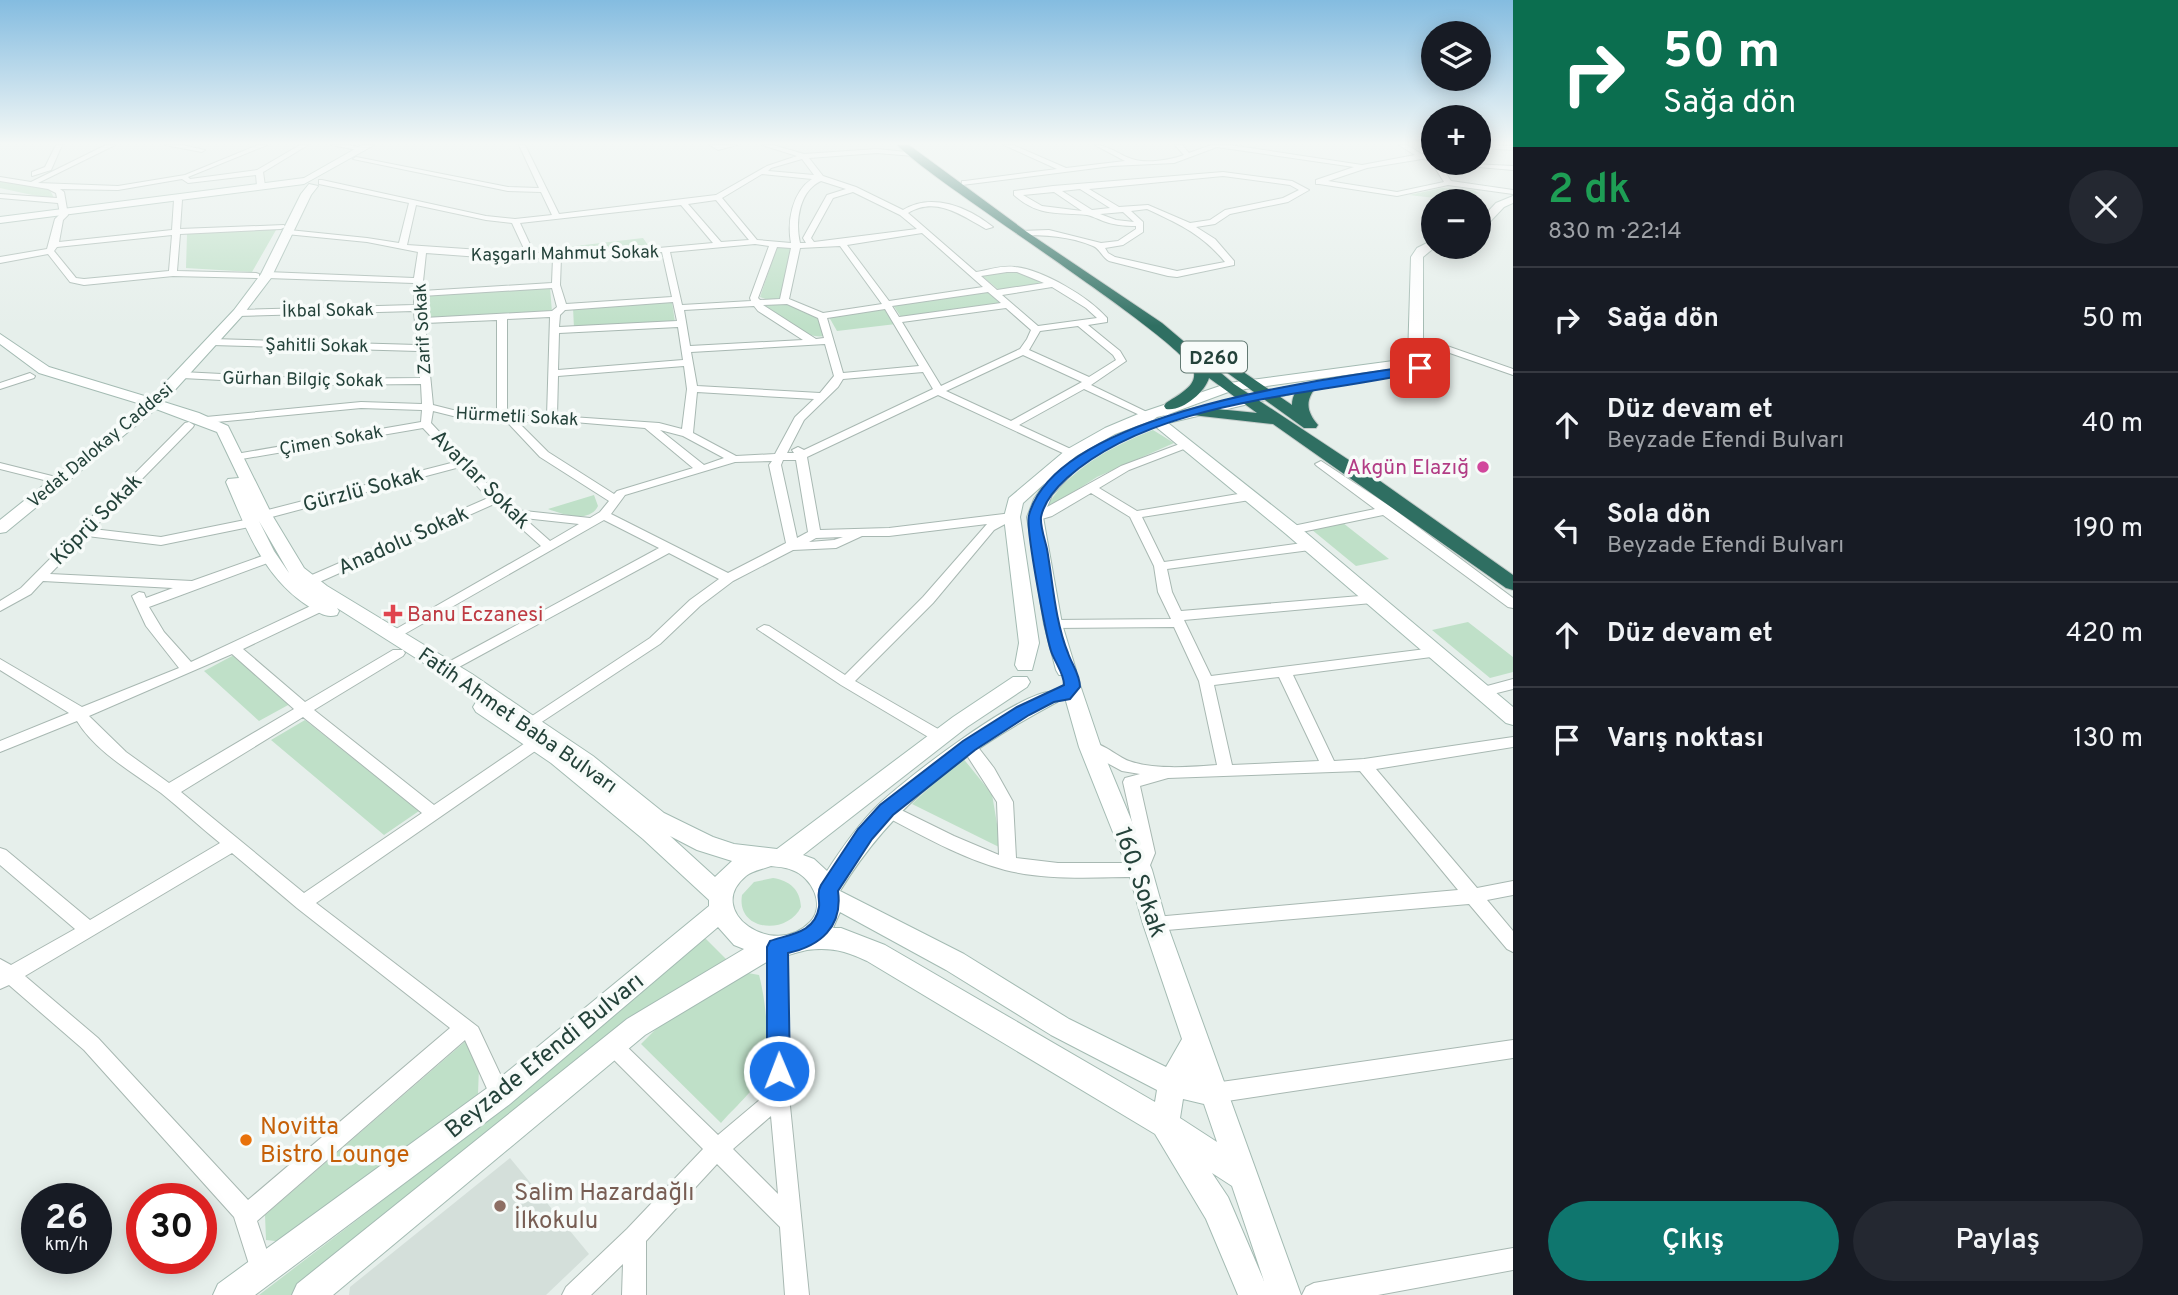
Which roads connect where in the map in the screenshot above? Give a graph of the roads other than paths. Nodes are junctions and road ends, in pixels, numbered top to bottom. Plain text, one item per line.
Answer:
1 (46, 205) edge
2 (63, 205) edge
3 (109, 205) edge
4 (112, 205) edge
5 (177, 205) edge
6 (299, 205) edge
7 (413, 205) edge
8 (428, 205) edge
9 (550, 205) edge
10 (659, 205) edge
11 (685, 205) edge
12 (725, 205) edge
13 (797, 205) edge
14 (825, 205) edge
15 (887, 205) edge
16 (918, 205) edge
17 (948, 205) edge
18 (990, 205) edge
19 (994, 205) edge
20 (1037, 205) edge
21 (1079, 205) edge
22 (1259, 205) edge
23 (1123, 206) junction
24 (64, 209) junction
25 (903, 213) junction
26 (1090, 213) junction
27 (556, 216) junction
28 (515, 221) junction
29 (0, 222) edge
30 (1140, 224) junction
31 (1189, 226) junction
32 (989, 227) dead end
33 (285, 230) junction
34 (922, 231) junction
35 (174, 232) junction
36 (1027, 232) junction
37 (755, 242) junction
38 (774, 243) junction
39 (842, 243) junction
40 (403, 245) junction
41 (719, 245) junction
42 (811, 245) junction
43 (796, 246) junction
44 (1100, 246) junction
45 (52, 248) junction
46 (422, 250) junction
47 (1421, 250) edge
48 (666, 251) junction
49 (531, 255) junction
50 (557, 255) junction
51 (1429, 259) edge
52 (0, 260) edge
53 (173, 273) junction
54 (262, 275) junction
55 (974, 275) junction
56 (419, 281) junction
57 (556, 285) junction
58 (1052, 285) junction
59 (992, 291) junction
60 (417, 294) junction
61 (784, 301) junction
62 (757, 303) junction
63 (678, 304) junction
64 (886, 305) junction
65 (1008, 305) junction
66 (418, 308) junction
67 (558, 310) junction
68 (238, 313) junction
69 (502, 316) junction
70 (822, 316) junction
71 (896, 320) junction
72 (418, 321) junction
73 (682, 324) junction
74 (1082, 325) junction
75 (1036, 329) junction
76 (554, 330) junction
77 (0, 338) edge
78 (829, 341) junction
79 (212, 342) junction
80 (814, 342) junction
81 (1427, 342) junction
82 (421, 348) junction
83 (685, 349) junction
84 (1023, 351) junction
85 (0, 352) edge
86 (1195, 358) junction
87 (687, 363) junction
88 (925, 369) junction
89 (1513, 372) edge
90 (553, 373) junction
91 (182, 375) junction
92 (30, 376) junction
93 (839, 376) junction
94 (424, 381) junction
95 (1087, 383) junction
96 (0, 386) edge
97 (1309, 386) junction
98 (1229, 387) junction
99 (692, 389) junction
100 (940, 392) junction
101 (1251, 392) junction
102 (821, 396) junction
103 (1270, 396) junction
104 (144, 406) junction
105 (1172, 406) junction
106 (428, 407) junction
107 (1198, 412) junction
108 (506, 419) junction
109 (552, 419) junction
110 (1153, 419) junction
111 (1278, 420) junction
112 (1305, 421) junction
113 (197, 423) junction
114 (426, 424) junction
115 (646, 424) junction
116 (1011, 425) junction
117 (687, 433) junction
118 (790, 437) junction
119 (1185, 444) junction
120 (1071, 453) junction
121 (780, 456) junction
122 (801, 456) junction
123 (236, 457) junction
124 (734, 458) junction
125 (463, 463) junction
126 (1321, 464) dead end
127 (0, 466) edge
128 (702, 469) junction
129 (48, 478) junction
130 (1090, 487) junction
131 (1250, 496) junction
132 (495, 499) junction
133 (614, 499) junction
134 (1387, 510) junction
135 (511, 513) junction
136 (0, 515) edge
137 (604, 515) junction
138 (1135, 515) junction
139 (1012, 517) junction
140 (1034, 517) junction
141 (257, 519) junction
142 (592, 522) junction
143 (985, 524) junction
144 (0, 528) edge
145 (1292, 530) junction
146 (83, 532) junction
147 (865, 533) junction
148 (814, 534) junction
149 (548, 546) junction
150 (793, 546) junction
151 (1310, 546) junction
152 (668, 548) junction
153 (269, 558) junction
154 (1160, 566) junction
155 (1513, 572) edge
156 (39, 577) junction
157 (728, 578) junction
158 (310, 581) junction
159 (136, 583) junction
160 (1513, 584) edge
161 (193, 585) junction
162 (1372, 599) junction
163 (141, 604) junction
164 (1513, 604) edge
165 (322, 606) junction
166 (0, 607) edge
167 (1178, 620) junction
168 (1053, 624) junction
169 (764, 629) dead end
170 (396, 645) junction
171 (233, 648) junction
172 (1434, 653) junction
173 (0, 664) edge
174 (448, 668) junction
175 (189, 669) junction
176 (1284, 671) junction
177 (1023, 674) junction
178 (1206, 681) junction
179 (846, 682) junction
180 (1513, 684) edge
181 (1062, 688) junction
182 (1481, 692) junction
183 (304, 710) junction
184 (80, 713) junction
185 (1513, 718) edge
186 (533, 733) junction
187 (940, 737) junction
188 (1087, 737) junction
189 (1513, 742) edge
190 (969, 746) junction
191 (0, 747) edge
192 (1364, 765) junction
193 (1329, 766) junction
194 (1226, 771) junction
195 (1174, 773) junction
196 (169, 792) junction
197 (887, 810) junction
198 (434, 814) junction
199 (231, 845) junction
200 (0, 855) edge
201 (776, 858) junction
202 (1008, 864) junction
203 (1140, 870) junction
204 (1513, 888) edge
205 (828, 893) junction
206 (1474, 896) junction
207 (303, 903) junction
208 (720, 903) junction
209 (1155, 924) junction
210 (89, 930) junction
211 (805, 940) junction
212 (1513, 944) edge
213 (774, 947) junction
214 (3, 974) edge
215 (465, 1028) junction
216 (1197, 1038) junction
217 (613, 1046) junction
218 (1513, 1049) edge
219 (1172, 1084) junction
220 (1214, 1093) junction
221 (500, 1095) junction
222 (779, 1096) junction
223 (1166, 1124) junction
224 (717, 1149) junction
225 (1244, 1177) junction
226 (245, 1217) junction
227 (790, 1221) junction
228 (635, 1237) junction
229 (1513, 1259) edge
230 (262, 1272) junction
231 (229, 1295) edge
232 (309, 1295) edge
233 (574, 1295) edge
234 (634, 1295) edge
235 (797, 1295) edge
236 (1254, 1295) edge
237 (1285, 1295) edge
238 (1314, 1295) edge

1 - 24 street
2 - 24 street
3 - 24 main road
4 - 24 main road
5 - 35 street
6 - 33 main road, Vedat Dalokay Caddesi
7 - 40 street
8 - 28 street
9 - 27 street
10 - 27 street
11 - 41 street
12 - 37 street
13 - 43 street
14 - 42 street
15 - 25 street
16 - 25 street
17 - 32 street
18 - 36 highway, D260
19 - 36 highway, D260
20 - 26 street
21 - 26 street
22 - 31 street
23 - 26 street
23 - 30 street
23 - 31 street
24 - 29 main road
24 - 45 street
25 - 34 street
26 - 30 street
27 - 28 street
28 - 49 street
30 - 44 street
31 - 44 street
33 - 35 street, Kaşgarlı Mahmut Sokak
33 - 40 street, Kaşgarlı Mahmut Sokak
33 - 54 main road, Vedat Dalokay Caddesi
34 - 39 street, Kaşgarlı Mahmut Sokak
34 - 55 street
35 - 45 street, Kaşgarlı Mahmut Sokak
35 - 53 street
36 - 44 street
36 - 86 highway, D260
36 - 101 highway, D260
37 - 38 street, Kaşgarlı Mahmut Sokak
37 - 41 street, Kaşgarlı Mahmut Sokak
38 - 43 street, Kaşgarlı Mahmut Sokak
38 - 62 street
39 - 42 street, Kaşgarlı Mahmut Sokak
39 - 64 street
40 - 46 street, Kaşgarlı Mahmut Sokak
41 - 48 street, Kaşgarlı Mahmut Sokak
42 - 43 street, Kaşgarlı Mahmut Sokak
43 - 61 street
45 - 52 street, Kaşgarlı Mahmut Sokak
45 - 53 street
46 - 49 street, Kaşgarlı Mahmut Sokak
46 - 56 street, Zarif Sokak
47 - 101 main road
48 - 50 street, Kaşgarlı Mahmut Sokak
48 - 63 street
49 - 50 street, Kaşgarlı Mahmut Sokak
50 - 57 street
51 - 81 main road
53 - 54 street
54 - 56 street
54 - 68 main road, Vedat Dalokay Caddesi
54 - 104 main road, Vedat Dalokay Caddesi
55 - 58 street
55 - 59 street
56 - 60 street, Zarif Sokak
57 - 60 street
57 - 67 street
58 - 59 street
58 - 74 street
59 - 64 street
59 - 65 street
60 - 66 street, Zarif Sokak
61 - 62 street
61 - 70 street
62 - 63 street
62 - 80 street
63 - 67 street
63 - 73 street
64 - 70 street
64 - 71 street
65 - 71 street
65 - 75 street
66 - 68 street, İkbal Sokak
66 - 72 street, Zarif Sokak
67 - 69 street
67 - 76 street
68 - 79 main road, Vedat Dalokay Caddesi
69 - 72 street
69 - 108 street
70 - 78 street
71 - 88 street
72 - 82 street, Zarif Sokak
73 - 76 street
73 - 83 street
74 - 75 street
74 - 95 street
75 - 84 street
76 - 90 street
77 - 104 main road, Fatih Ahmet Baba Bulvarı
78 - 80 street
78 - 93 street
79 - 82 street, Şahitli Sokak
79 - 91 main road, Vedat Dalokay Caddesi
80 - 83 street
81 - 89 street
81 - 97 main road
82 - 94 street, Zarif Sokak
83 - 87 street
84 - 95 street
84 - 100 street
85 - 92 main road, Fatih Ahmet Baba Bulvarı
86 - 98 highway, D260
86 - 105 highway
87 - 90 street
87 - 99 street
88 - 93 street
88 - 100 street
90 - 109 street
91 - 94 street, Gürhan Bilgiç Sokak
91 - 104 main road, Vedat Dalokay Caddesi
92 - 96 street
92 - 104 main road, Fatih Ahmet Baba Bulvarı
93 - 102 street
94 - 106 street, Zarif Sokak
95 - 110 street
95 - 116 street
97 - 103 main road
97 - 112 highway
98 - 101 highway, D260
98 - 105 main road
99 - 102 street
99 - 117 street
100 - 116 street
100 - 122 street
101 - 103 main road
101 - 107 main road
101 - 111 highway, D260
102 - 118 street
103 - 112 highway
104 - 113 main road, Fatih Ahmet Baba Bulvarı
104 - 129 main road, Vedat Dalokay Caddesi
104 - 144 main road, Vedat Dalokay Caddesi
105 - 110 main road
106 - 108 street, Hürmetli Sokak
106 - 113 street, Hürmetli Sokak
106 - 114 street, Avarlar Sokak
107 - 110 main road
107 - 111 highway
108 - 109 street, Hürmetli Sokak
108 - 133 street
109 - 115 street, Hürmetli Sokak
110 - 119 main road
110 - 120 main road
110 - 140 main road
111 - 160 highway, D260
112 - 155 highway
113 - 123 main road, Fatih Ahmet Baba Bulvarı
113 - 141 main road, Fatih Ahmet Baba Bulvarı
113 - 146 street, Köprü Sokak
114 - 123 street, Çimen Sokak
114 - 125 street, Avarlar Sokak
115 - 117 street, Hürmetli Sokak
115 - 128 street
116 - 120 street
117 - 124 street, Hürmetli Sokak
118 - 121 street
118 - 122 street
119 - 130 street
119 - 131 main road
120 - 139 main road
121 - 122 street
121 - 124 street
121 - 150 street
122 - 148 street
123 - 141 main road, Fatih Ahmet Baba Bulvarı
124 - 128 street
125 - 132 street, Avarlar Sokak
125 - 141 street, Gürzlü Sokak
126 - 134 street
127 - 129 street
128 - 133 street
129 - 136 main road, Vedat Dalokay Caddesi
130 - 138 street
130 - 140 street
131 - 138 street
131 - 145 main road
132 - 135 street, Avarlar Sokak
132 - 158 street, Anadolu Sokak
133 - 137 street
134 - 145 street
134 - 164 street
135 - 142 street
135 - 149 street, Avarlar Sokak
137 - 142 street
137 - 152 street
138 - 154 street
139 - 143 street
139 - 177 main road
140 - 168 main road
141 - 146 street, Gürzlü Sokak
141 - 153 main road, Fatih Ahmet Baba Bulvarı
141 - 158 main road, Fatih Ahmet Baba Bulvarı
142 - 149 street
143 - 147 street
143 - 179 street
145 - 151 main road
146 - 156 street, Köprü Sokak
147 - 148 street
147 - 150 street
148 - 150 street
149 - 170 street
150 - 157 street
151 - 154 street
151 - 162 main road
152 - 157 street
152 - 174 street
153 - 161 street
153 - 165 main road, Fatih Ahmet Baba Bulvarı
154 - 167 street
156 - 159 street
156 - 166 street, Köprü Sokak
157 - 186 street
158 - 170 main road, Fatih Ahmet Baba Bulvarı
159 - 161 street
159 - 163 street
161 - 163 street
162 - 167 street
162 - 172 main road
163 - 175 street
165 - 170 main road, Fatih Ahmet Baba Bulvarı
165 - 171 street
167 - 168 street
167 - 178 street
168 - 181 main road
169 - 179 street
170 - 174 main road, Fatih Ahmet Baba Bulvarı
170 - 183 street
170 - 186 main road, Fatih Ahmet Baba Bulvarı
171 - 175 street
171 - 183 street
172 - 176 street
172 - 182 main road
173 - 184 street
174 - 186 main road, Fatih Ahmet Baba Bulvarı
175 - 184 street
176 - 178 street
176 - 193 street
177 - 181 main road
177 - 181 main road
177 - 187 main road
178 - 194 street
179 - 187 street
180 - 182 street
181 - 188 main road, 160. Sokak
181 - 190 main road
182 - 185 main road
183 - 196 street
183 - 198 street
184 - 191 street
184 - 196 street
186 - 198 street
186 - 201 main road, Fatih Ahmet Baba Bulvarı
186 - 208 main road, Fatih Ahmet Baba Bulvarı
187 - 201 main road
188 - 195 street
188 - 203 main road, 160. Sokak
189 - 192 street
190 - 197 main road
190 - 202 street
192 - 193 street
192 - 206 street
193 - 194 street
194 - 195 street
195 - 203 street
196 - 199 street
197 - 202 street
197 - 205 main road
198 - 207 street
199 - 207 street
199 - 210 street
200 - 210 street
201 - 205 main road
201 - 208 main road
202 - 203 street
203 - 209 main road, 160. Sokak
204 - 206 street
205 - 211 main road
205 - 219 main road
206 - 209 street
206 - 212 street
207 - 215 street
208 - 213 main road
208 - 221 main road, Beyzade Efendi Bulvarı
209 - 216 main road, 160. Sokak
210 - 214 street
211 - 213 main road
211 - 223 main road
213 - 217 main road, Beyzade Efendi Bulvarı
213 - 222 street
214 - 226 street
215 - 221 street
215 - 226 street
216 - 219 main road
216 - 220 main road, 160. Sokak
217 - 224 street
217 - 232 main road, Beyzade Efendi Bulvarı
218 - 220 street
219 - 220 main road
219 - 223 main road
220 - 225 main road, 160. Sokak
221 - 230 main road, Beyzade Efendi Bulvarı
222 - 224 street
222 - 227 street
223 - 225 main road
223 - 236 main road
224 - 227 street
224 - 228 street
225 - 237 main road, 160. Sokak
226 - 230 street
227 - 235 street
228 - 233 street
228 - 234 street
229 - 238 street
230 - 231 main road, Beyzade Efendi Bulvarı

